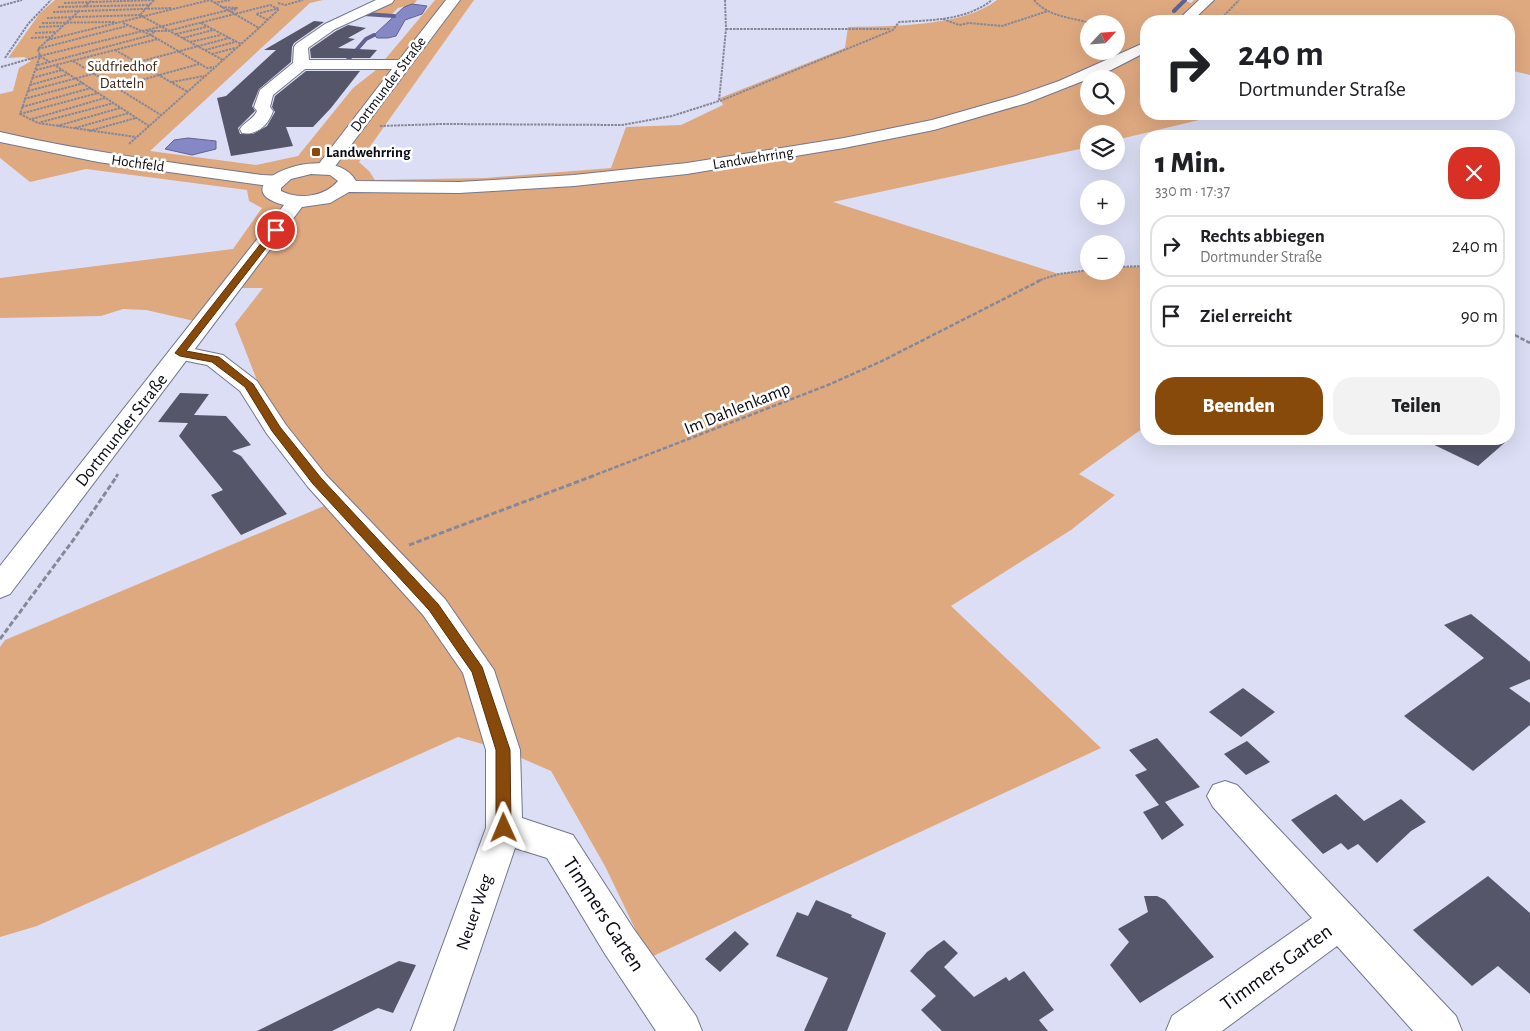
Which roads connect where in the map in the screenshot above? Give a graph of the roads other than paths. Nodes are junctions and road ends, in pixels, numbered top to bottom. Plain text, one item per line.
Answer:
1 (388, 0) edge
2 (453, 0) edge
3 (1207, 0) edge
4 (1191, 15) edge
5 (1140, 49) edge
6 (301, 64) junction
7 (403, 65) junction
8 (248, 129) dead end
9 (0, 137) edge
10 (324, 169) junction
11 (278, 180) junction
12 (345, 186) junction
13 (297, 202) junction
14 (180, 353) junction
15 (0, 587) edge
16 (1225, 796) dead end
17 (504, 828) junction
18 (1340, 921) junction
19 (432, 1031) edge
20 (681, 1031) edge
21 (1187, 1031) edge
22 (1440, 1031) edge

1 - 6 street
2 - 7 street, Dortmunder Straße
3 - 4 street
5 - 12 street, Landwehrring
6 - 7 street
6 - 8 street
7 - 10 street, Dortmunder Straße
9 - 11 street, Hochfeld
10 - 11 street
10 - 12 street
11 - 13 street
12 - 13 street
13 - 14 street, Dortmunder Straße
14 - 15 street, Dortmunder Straße
14 - 17 street, Neuer Weg
16 - 18 street, Timmers Garten
17 - 19 street, Neuer Weg
17 - 20 street, Timmers Garten
18 - 21 street, Timmers Garten
18 - 22 street, Timmers Garten

